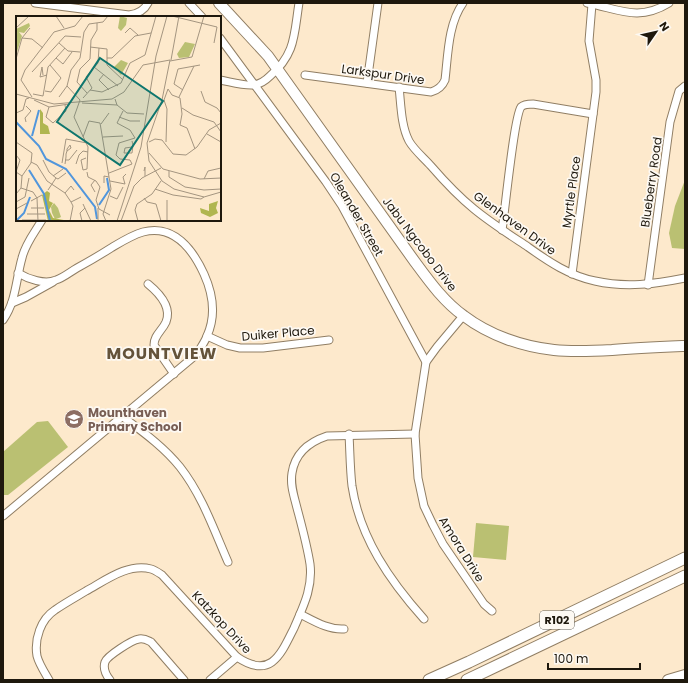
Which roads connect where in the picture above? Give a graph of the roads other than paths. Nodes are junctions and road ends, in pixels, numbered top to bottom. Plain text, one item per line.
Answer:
1 (35, 3) edge
2 (148, 3) edge
3 (189, 3) edge
4 (220, 3) edge
5 (299, 3) edge
6 (378, 3) edge
7 (463, 3) edge
8 (669, 3) edge
9 (590, 4) edge
10 (201, 16) edge
11 (221, 39) edge
12 (278, 69) junction
13 (305, 75) dead end
14 (221, 80) edge
15 (367, 83) junction
16 (256, 85) junction
17 (685, 86) edge
18 (399, 87) junction
19 (593, 114) junction
20 (41, 221) edge
21 (502, 230) junction
22 (18, 273) junction
23 (572, 274) junction
24 (685, 278) edge
25 (55, 281) junction
26 (148, 284) dead end
27 (648, 285) junction
28 (12, 303) junction
29 (4, 316) edge
30 (463, 316) junction
31 (207, 336) junction
32 (329, 340) dead end
33 (685, 346) edge
34 (426, 362) junction
35 (174, 374) junction
36 (123, 417) junction
37 (349, 434) junction
38 (415, 434) junction
39 (3, 516) edge
40 (685, 558) edge
41 (228, 562) dead end
42 (685, 576) edge
43 (492, 611) dead end
44 (300, 614) junction
45 (424, 619) dead end
46 (344, 629) dead end
47 (237, 657) junction
48 (685, 675) edge
49 (49, 680) edge
50 (110, 680) edge
51 (184, 680) edge
52 (210, 680) edge
53 (429, 680) edge
54 (467, 680) edge
55 (668, 680) edge

1 - 2 street
3 - 10 street
4 - 12 main road, Jabu Ngcobo Drive
5 - 12 street
6 - 15 street
7 - 18 street, Larkspur Drive
8 - 9 street
9 - 19 street, Myrtle Place
11 - 16 street, Oleander Street
12 - 16 street
12 - 30 main road, Jabu Ngcobo Drive
13 - 15 street, Larkspur Drive
14 - 16 street
15 - 18 street, Larkspur Drive
16 - 34 street, Oleander Street
17 - 27 street, Blueberry Road
18 - 21 street, Glenhaven Drive
19 - 21 street
19 - 23 street, Myrtle Place
20 - 22 street
21 - 23 street, Glenhaven Drive
22 - 25 street
22 - 28 street
23 - 27 street, Glenhaven Drive
24 - 27 street, Glenhaven Drive
25 - 28 street
25 - 31 street
26 - 35 street
28 - 29 street
30 - 33 main road, Jabu Ngcobo Drive
30 - 34 street, Amora Drive
31 - 32 street, Duiker Place
31 - 35 street
34 - 38 street, Amora Drive
35 - 36 street
36 - 39 street
36 - 41 street
37 - 38 street, Katzkop Drive
37 - 44 street, Katzkop Drive
37 - 45 street
38 - 43 street, Amora Drive
40 - 53 main road, R102
42 - 54 main road, R102
44 - 46 street
44 - 47 street, Katzkop Drive
47 - 49 street, Katzkop Drive
47 - 52 street
48 - 55 main road
50 - 51 street

